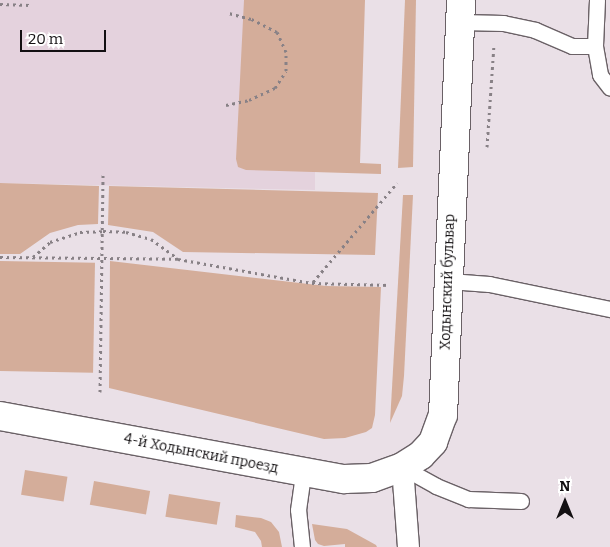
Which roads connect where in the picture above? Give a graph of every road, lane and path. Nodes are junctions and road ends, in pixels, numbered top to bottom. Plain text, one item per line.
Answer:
1 (597, 0) edge
2 (0, 4) edge
3 (30, 5) dead end
4 (461, 11) edge
5 (229, 13) dead end
6 (497, 22) junction
7 (595, 46) junction
8 (610, 88) edge
9 (226, 105) dead end
10 (487, 147) dead end
11 (103, 175) dead end
12 (397, 183) dead end
13 (103, 231) junction
14 (0, 257) edge
15 (32, 258) junction
16 (102, 258) junction
17 (178, 258) junction
18 (449, 281) junction
19 (312, 283) junction
20 (390, 285) dead end
21 (610, 309) edge
22 (100, 392) dead end
23 (0, 416) edge
24 (402, 467) junction
25 (304, 473) junction
26 (521, 501) dead end
27 (302, 547) edge
28 (408, 547) edge

1 - 7 lane
2 - 3 path
4 - 6 lane
4 - 18 street, Ходынский бульвар
5 - 9 path
6 - 7 lane
6 - 10 path
7 - 8 lane
11 - 13 path
12 - 19 path
13 - 15 path
13 - 16 path
13 - 17 path
14 - 15 path
15 - 16 path
16 - 17 path
16 - 22 path
17 - 19 path
18 - 21 lane
18 - 24 street, Ходынский бульвар
19 - 20 path
23 - 25 street, 4-й Ходынский проезд
24 - 25 street, 4-й Ходынский проезд
24 - 26 lane
24 - 28 street
25 - 27 lane

